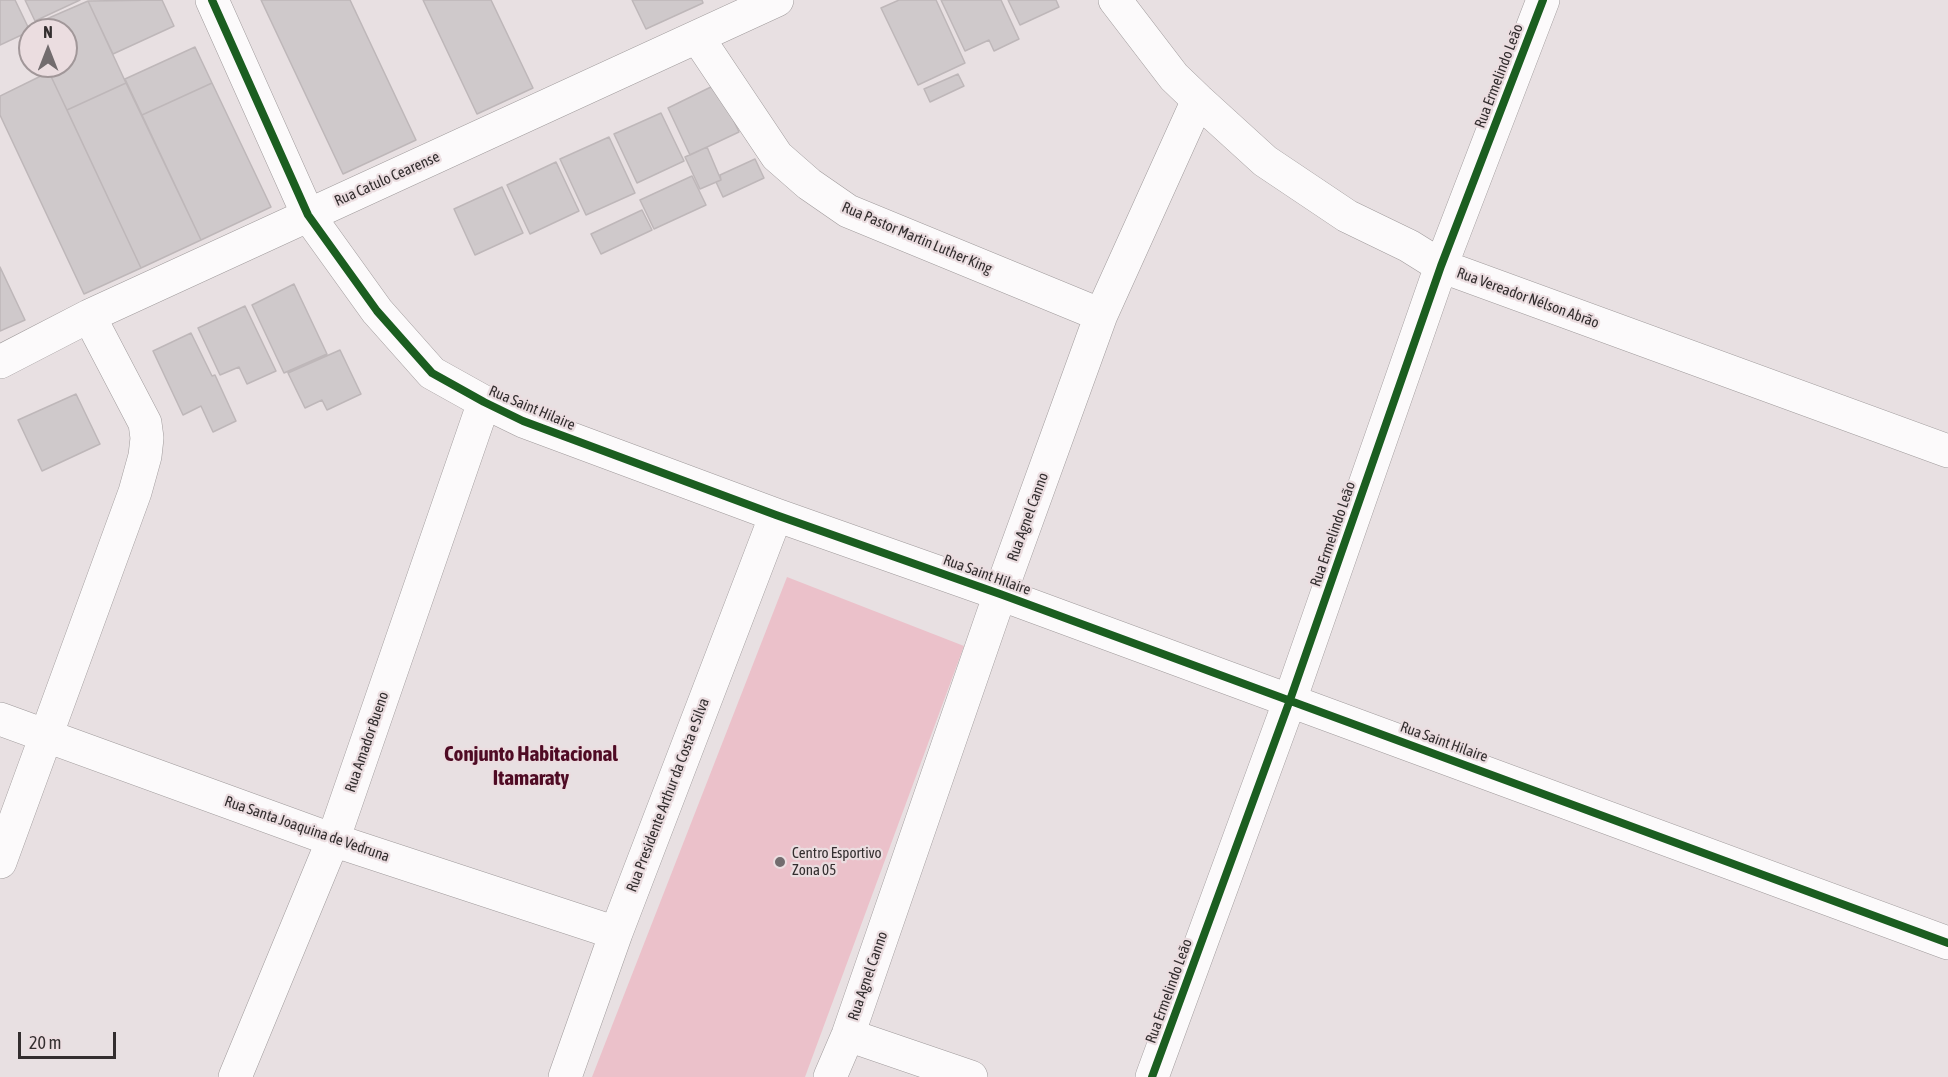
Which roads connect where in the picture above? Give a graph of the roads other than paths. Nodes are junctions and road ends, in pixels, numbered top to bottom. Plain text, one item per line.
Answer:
1 (212, 0) edge
2 (777, 0) edge
3 (1115, 0) edge
4 (1543, 0) edge
5 (698, 38) junction
6 (1198, 100) junction
7 (308, 215) junction
8 (1441, 266) junction
9 (1101, 315) junction
10 (89, 316) junction
11 (0, 362) edge
12 (484, 402) junction
13 (1948, 451) edge
14 (776, 515) junction
15 (1000, 594) junction
16 (1290, 700) junction
17 (0, 719) edge
18 (47, 737) junction
19 (333, 840) junction
20 (0, 862) edge
21 (616, 933) junction
22 (1948, 943) edge
23 (848, 1035) junction
24 (235, 1077) edge
25 (565, 1077) edge
26 (830, 1077) edge
27 (971, 1077) edge
28 (1152, 1077) edge

1 - 7 street, Rua Saint Hilaire
2 - 5 street, Rua Catulo Cearense
3 - 6 street, Rua Vereador Nélson Abrão
4 - 8 street, Rua Ermelindo Leão
5 - 7 street, Rua Catulo Cearense
5 - 9 street, Rua Pastor Martin Luther King
6 - 8 street, Rua Vereador Nélson Abrão
6 - 9 street, Rua Agnel Canno
7 - 10 street, Rua Catulo Cearense
7 - 12 street, Rua Saint Hilaire
8 - 13 street, Rua Vereador Nélson Abrão
8 - 16 street, Rua Ermelindo Leão
9 - 15 street, Rua Agnel Canno
10 - 11 street, Rua Catulo Cearense
10 - 18 street
12 - 14 street, Rua Saint Hilaire
12 - 19 street, Rua Amador Bueno
14 - 15 street, Rua Saint Hilaire
14 - 21 street, Rua Presidente Arthur da Costa e Silva
15 - 16 street, Rua Saint Hilaire
15 - 23 street, Rua Agnel Canno
16 - 22 street, Rua Saint Hilaire
16 - 28 street, Rua Ermelindo Leão
17 - 18 street, Rua Santa Joaquina de Vedruna
18 - 19 street, Rua Santa Joaquina de Vedruna
18 - 20 street
19 - 21 street, Rua Santa Joaquina de Vedruna
19 - 24 street, Rua Amador Bueno
21 - 25 street, Rua Presidente Arthur da Costa e Silva
23 - 26 street, Rua Agnel Canno
23 - 27 street

